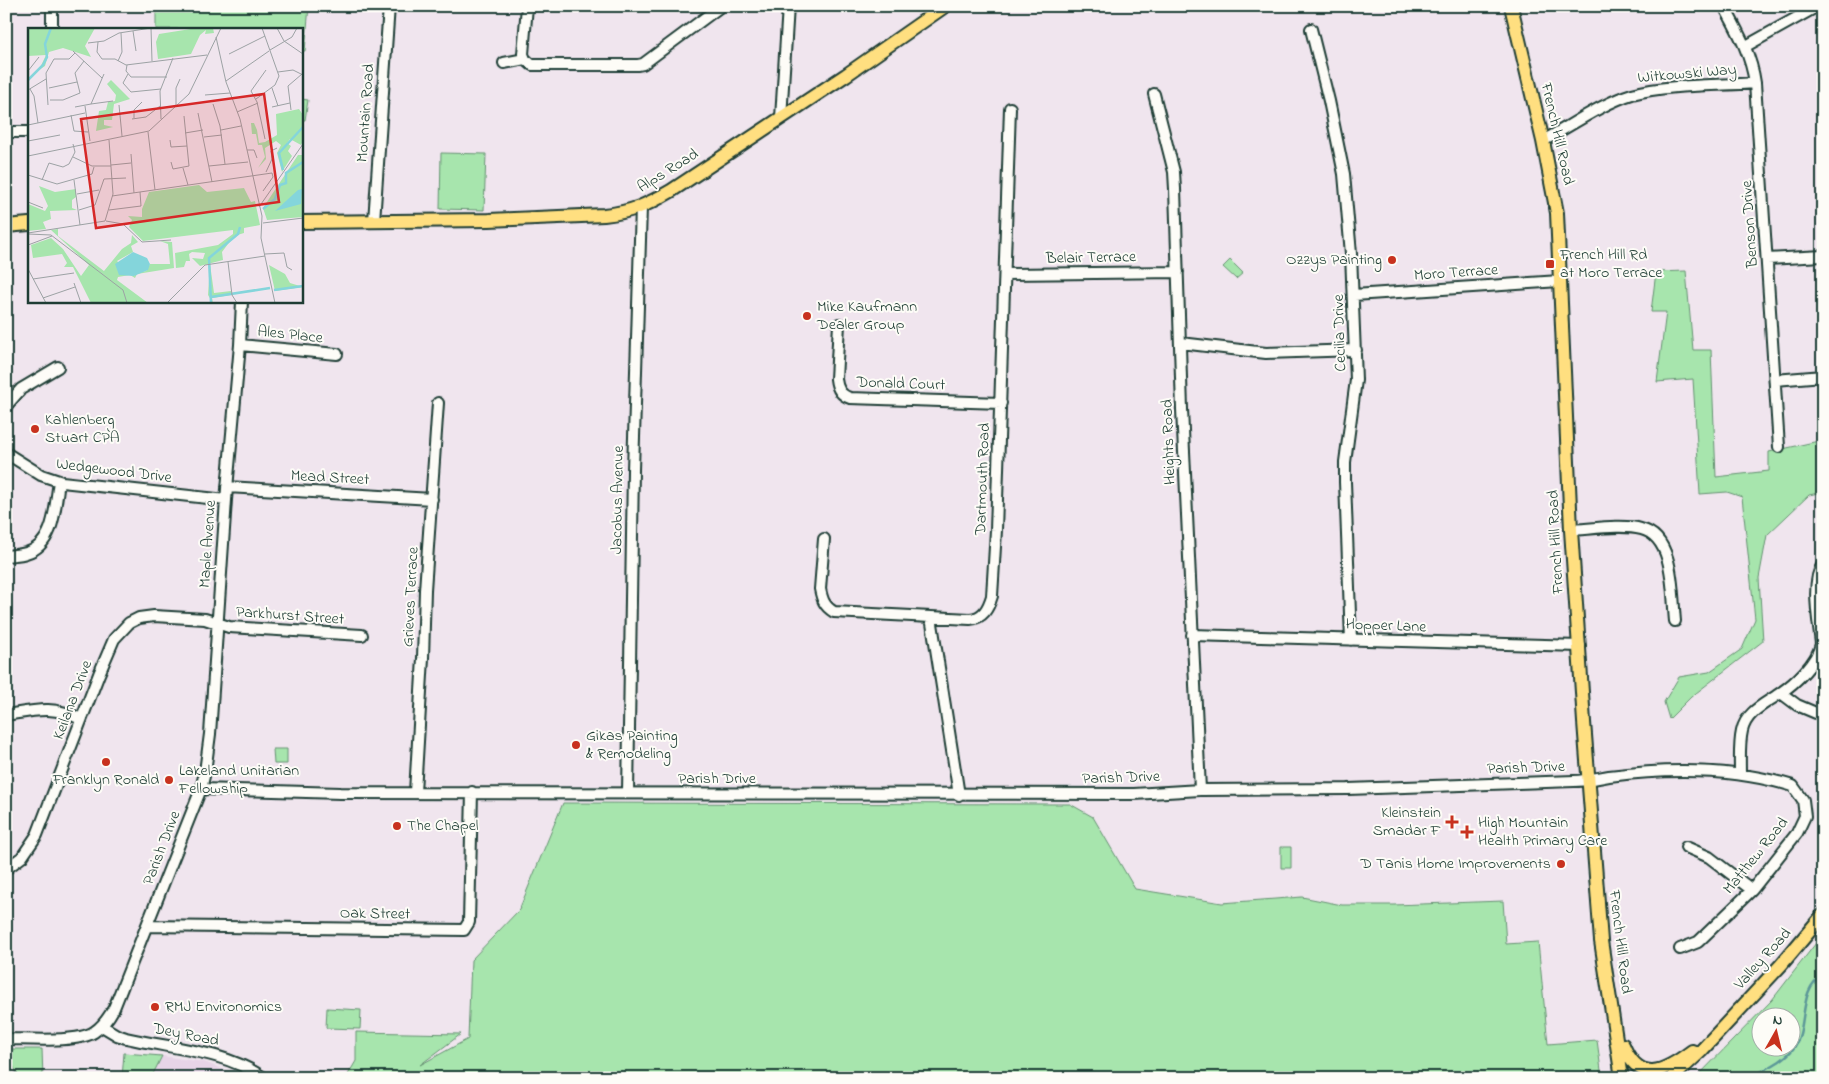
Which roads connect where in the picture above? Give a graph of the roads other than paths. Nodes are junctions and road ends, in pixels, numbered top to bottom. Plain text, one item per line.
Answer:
1 (52, 6) edge
2 (389, 6) edge
3 (527, 6) edge
4 (721, 6) edge
5 (788, 6) edge
6 (945, 6) edge
7 (1511, 6) edge
8 (1724, 6) edge
9 (1818, 6) edge
10 (52, 28) edge
11 (1311, 29) dead end
12 (1746, 46) junction
13 (525, 59) junction
14 (504, 63) dead end
15 (1755, 84) junction
16 (1154, 94) dead end
17 (1010, 108) dead end
18 (782, 118) junction
19 (6, 132) edge
20 (28, 132) edge
21 (1544, 141) junction
22 (641, 207) junction
23 (374, 221) junction
24 (302, 222) edge
25 (28, 224) edge
26 (6, 226) edge
27 (1823, 256) edge
28 (1767, 259) junction
29 (1178, 272) junction
30 (1005, 274) junction
31 (1560, 281) junction
32 (1354, 295) junction
33 (242, 302) edge
34 (839, 324) dead end
35 (1181, 343) junction
36 (240, 345) junction
37 (1356, 350) junction
38 (337, 354) dead end
39 (58, 367) dead end
40 (1823, 376) edge
41 (1775, 380) junction
42 (438, 403) dead end
43 (1001, 403) junction
44 (6, 406) edge
45 (1779, 446) dead end
46 (6, 453) edge
47 (59, 481) junction
48 (227, 487) junction
49 (432, 499) junction
50 (226, 500) junction
51 (1571, 530) junction
52 (824, 540) dead end
53 (6, 556) edge
54 (1823, 564) edge
55 (931, 616) junction
56 (1675, 621) dead end
57 (217, 623) junction
58 (362, 635) dead end
59 (1192, 635) junction
60 (1351, 640) junction
61 (1580, 646) junction
62 (1781, 693) junction
63 (6, 715) edge
64 (1823, 716) edge
65 (81, 719) junction
66 (1740, 774) junction
67 (1588, 780) junction
68 (201, 789) junction
69 (1200, 790) junction
70 (415, 792) junction
71 (472, 792) junction
72 (628, 793) junction
73 (959, 795) junction
74 (1686, 848) dead end
75 (6, 869) edge
76 (1752, 890) junction
77 (1823, 915) edge
78 (147, 926) junction
79 (1680, 949) dead end
80 (1612, 1006) junction
81 (1727, 1023) junction
82 (102, 1026) junction
83 (6, 1040) edge
84 (264, 1078) edge
85 (1622, 1078) edge
86 (1672, 1078) edge

1 - 10 street
2 - 23 street, Mountain Road
3 - 13 street
4 - 13 street
5 - 18 street
6 - 18 main road, Alps Road
7 - 21 main road, French Hill Road
8 - 12 street, Benson Drive
9 - 12 street
11 - 32 street, Cecilia Drive
12 - 15 street, Benson Drive
13 - 14 street
15 - 21 street, Witkowski Way
15 - 28 street, Benson Drive
16 - 29 street, Heights Road
17 - 30 street, Dartmouth Road
18 - 22 main road, Alps Road
19 - 20 street
21 - 31 main road, French Hill Road
22 - 23 main road, Alps Road
22 - 72 street, Jacobus Avenue
23 - 24 main road, Alps Road
25 - 26 main road
27 - 28 street
28 - 41 street, Benson Drive
29 - 30 street, Belair Terrace
29 - 35 street, Heights Road
30 - 43 street, Dartmouth Road
31 - 32 street, Moro Terrace
31 - 51 main road, French Hill Road
32 - 37 street, Cecilia Drive
33 - 36 street, Maple Avenue
34 - 43 street, Donald Court
35 - 37 street
35 - 59 street, Heights Road
36 - 38 street, Ales Place
36 - 48 street, Maple Avenue
37 - 60 street, Cecilia Drive
39 - 44 street
40 - 41 street
41 - 45 street, Benson Drive
42 - 49 street, Grieves Terrace
43 - 55 street, Dartmouth Road
46 - 47 street, Wedgewood Drive
47 - 50 street, Wedgewood Drive
47 - 53 street
48 - 49 street, Mead Street
48 - 50 street, Maple Avenue
49 - 70 street, Grieves Terrace
50 - 57 street, Maple Avenue
51 - 56 street
51 - 61 main road, French Hill Road
52 - 55 street, Dartmouth Road
54 - 62 street
55 - 73 street
57 - 58 street, Parkhurst Street
57 - 65 street, Keilana Drive
57 - 68 street, Maple Avenue
59 - 60 street, Hopper Lane
59 - 69 street, Heights Road
60 - 61 street, Hopper Lane
61 - 67 main road, French Hill Road
62 - 64 street
62 - 66 street
63 - 65 street
65 - 75 street, Keilana Drive
66 - 67 street, Matthew Road
66 - 76 street, Matthew Road
67 - 69 street, Parish Drive
67 - 80 main road, French Hill Road
68 - 70 street, Parish Drive
68 - 78 street, Parish Drive
69 - 73 street, Parish Drive
70 - 71 street, Parish Drive
71 - 72 street, Parish Drive
71 - 78 street, Oak Street
72 - 73 street, Parish Drive
74 - 76 street
76 - 79 street, Matthew Road
77 - 81 main road, Valley Road
78 - 82 street, Parish Drive
80 - 81 main road, Valley Road
80 - 85 main road, French Hill Road
81 - 86 main road, Valley Road
82 - 83 street
82 - 84 street, Dey Road

